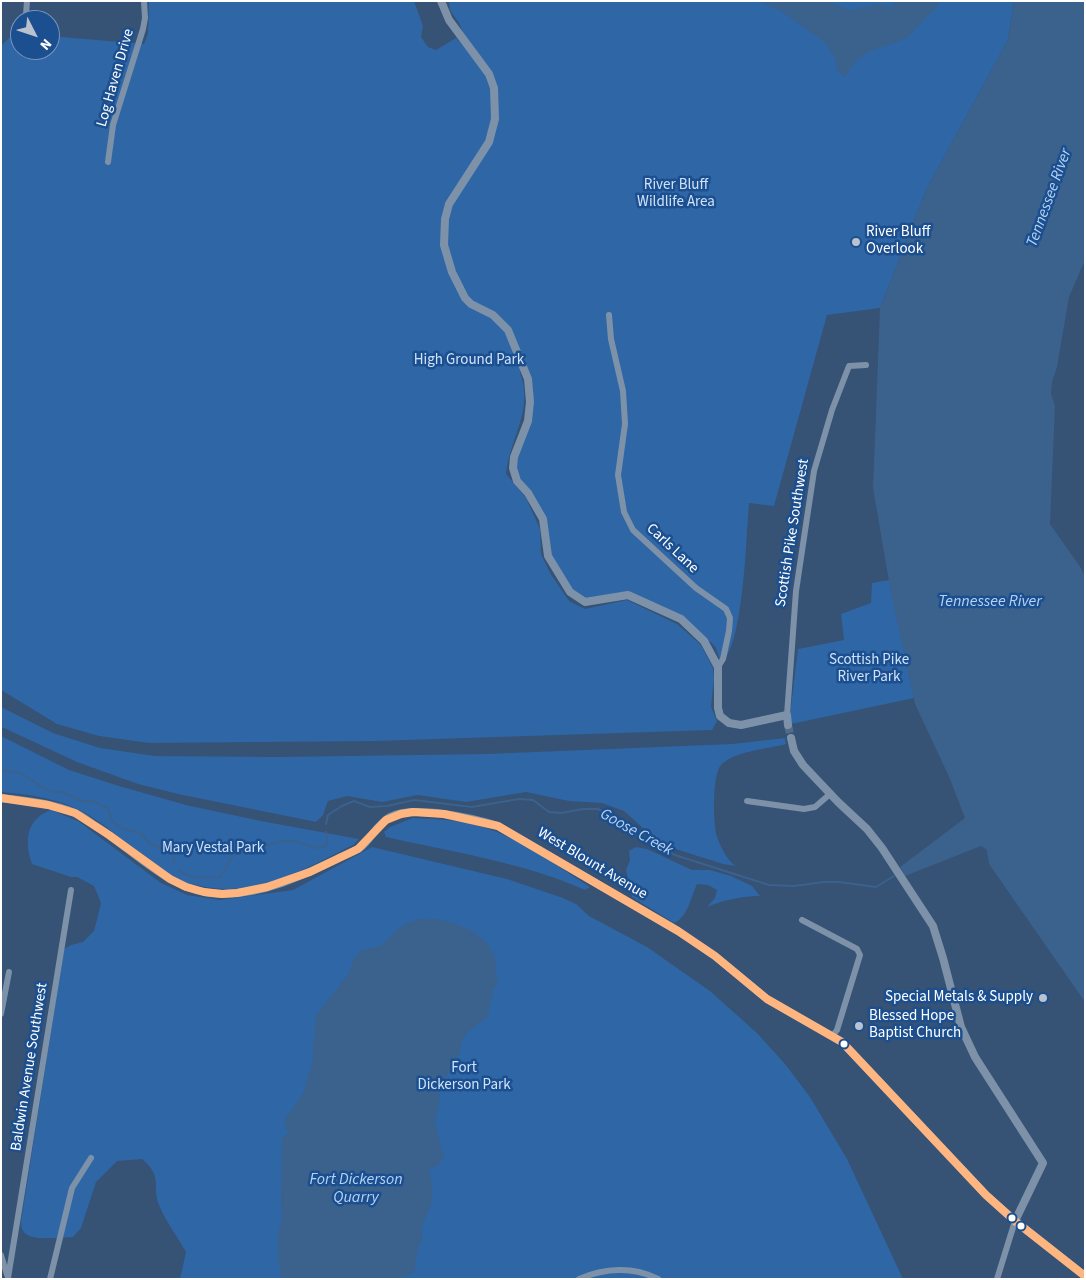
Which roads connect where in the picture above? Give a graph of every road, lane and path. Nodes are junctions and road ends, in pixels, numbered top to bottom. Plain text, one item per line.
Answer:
1 (144, 1) edge
2 (441, 1) edge
3 (108, 162) dead end
4 (609, 314) dead end
5 (866, 365) dead end
6 (718, 667) junction
7 (788, 715) junction
8 (788, 725) tunnel mouth
9 (790, 738) tunnel mouth
10 (830, 794) junction
11 (1, 798) edge
12 (747, 801) dead end
13 (71, 890) dead end
14 (802, 920) dead end
15 (8, 972) dead end
16 (1, 1014) edge
17 (833, 1035) junction
18 (91, 1158) dead end
19 (1015, 1221) junction
20 (1, 1255) edge
21 (1085, 1276) edge
22 (8, 1278) edge
23 (50, 1279) edge
24 (579, 1279) edge
25 (658, 1279) edge
26 (997, 1279) edge

1 - 3 street, Log Haven Drive
2 - 6 street
4 - 6 street, Carls Lane
5 - 7 street, Scottish Pike Southwest
6 - 7 street
7 - 8 street, Scottish Pike Southwest
9 - 10 street
10 - 12 street
10 - 19 street
11 - 17 street, West Blount Avenue
13 - 22 street, Baldwin Avenue Southwest
14 - 17 street
15 - 16 street
17 - 19 street, West Blount Avenue
18 - 23 street
19 - 21 street, West Blount Avenue
19 - 26 street
20 - 22 street
24 - 25 street

